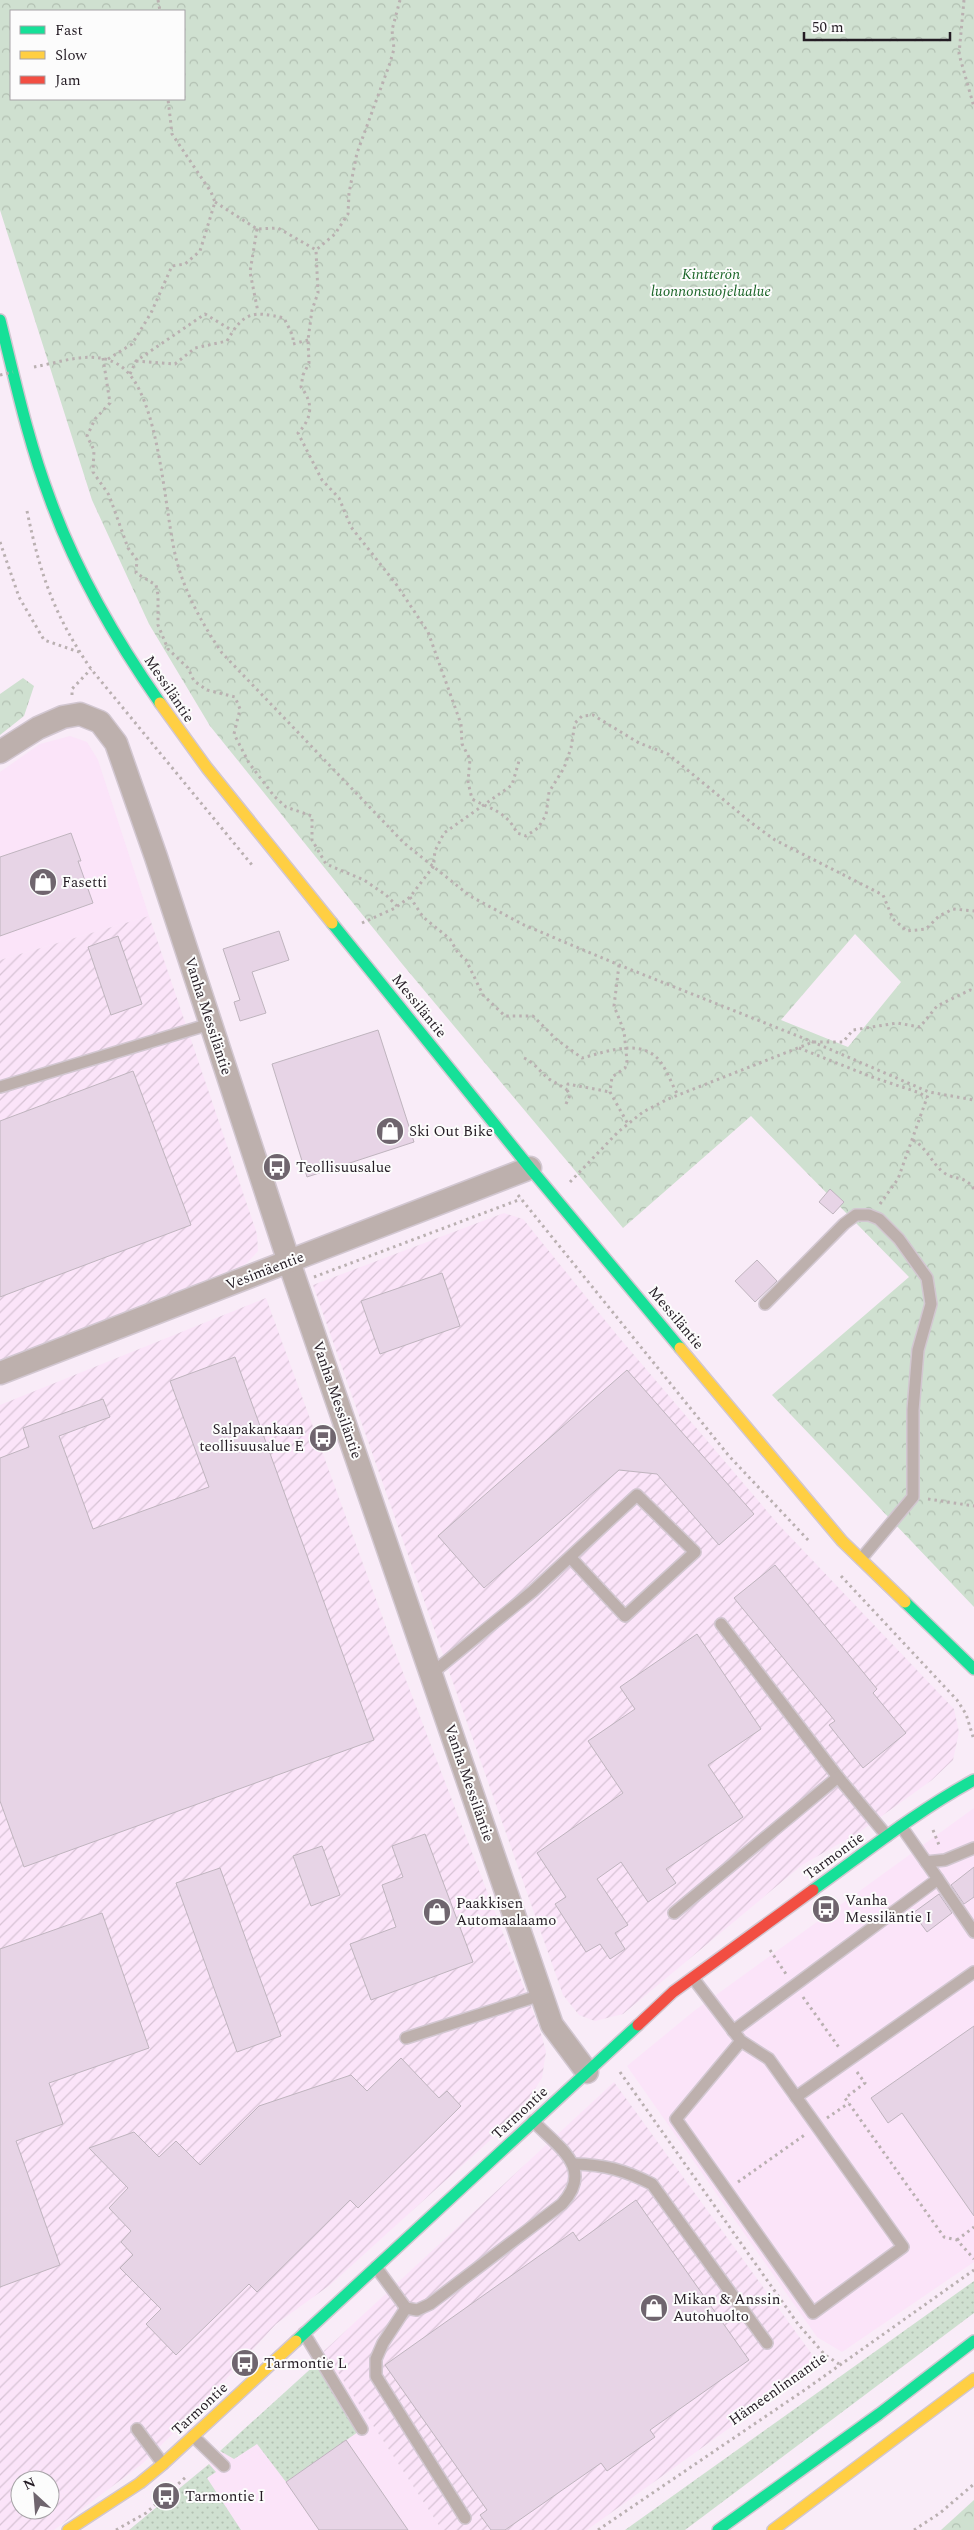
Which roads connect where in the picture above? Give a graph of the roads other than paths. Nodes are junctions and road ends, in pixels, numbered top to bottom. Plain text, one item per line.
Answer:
1 (0, 320) edge
2 (0, 752) edge
3 (210, 1024) junction
4 (0, 1087) edge
5 (530, 1168) junction
6 (289, 1262) junction
7 (765, 1304) dead end
8 (2, 1368) edge
9 (570, 1557) junction
10 (861, 1559) junction
11 (721, 1624) dead end
12 (939, 1633) junction
13 (974, 1653) edge
14 (974, 1669) edge
15 (431, 1674) junction
16 (966, 1770) dead end
17 (838, 1777) junction
18 (974, 1780) edge
19 (945, 1796) junction
20 (901, 1826) junction
21 (887, 1836) junction
22 (974, 1848) edge
23 (926, 1862) junction
24 (938, 1879) junction
25 (674, 1913) dead end
26 (974, 1932) edge
27 (974, 1972) edge
28 (693, 1978) junction
29 (541, 1994) junction
30 (733, 2031) junction
31 (406, 2038) dead end
32 (741, 2041) junction
33 (587, 2072) junction
34 (796, 2097) junction
35 (533, 2121) junction
36 (574, 2164) junction
37 (376, 2267) junction
38 (406, 2308) junction
39 (304, 2333) junction
40 (974, 2341) edge
41 (767, 2343) dead end
42 (974, 2379) edge
43 (362, 2429) dead end
44 (137, 2430) dead end
45 (193, 2436) junction
46 (163, 2464) junction
47 (224, 2466) dead end
48 (140, 2483) junction
49 (464, 2518) dead end
50 (98, 2525) dead end
51 (68, 2530) edge
52 (718, 2530) edge
53 (773, 2530) edge

1 - 5 street, Messiläntie
2 - 3 street, Vanha Messiläntie
3 - 4 lane
3 - 6 street, Vanha Messiläntie
5 - 6 street, Vesimäentie
5 - 10 street, Messiläntie
6 - 8 street, Vesimäentie
6 - 15 street, Vanha Messiläntie
7 - 10 lane
9 - 9 lane
9 - 15 lane
10 - 12 street, Messiläntie
11 - 17 lane
12 - 13 street, Messiläntie
12 - 14 street, Messiläntie
15 - 29 street, Vanha Messiläntie
16 - 19 street, Tarmontie
17 - 21 lane
17 - 25 lane
18 - 19 street, Tarmontie
19 - 20 street, Tarmontie
20 - 21 street, Tarmontie
20 - 23 lane
21 - 28 street, Tarmontie
22 - 23 lane
23 - 24 lane
24 - 26 lane
24 - 30 lane
27 - 34 lane
28 - 30 lane
28 - 33 street, Tarmontie
29 - 31 lane
29 - 33 street, Vanha Messiläntie
30 - 32 lane
32 - 34 lane
32 - 34 lane
33 - 35 street, Tarmontie
35 - 36 lane
35 - 37 street, Tarmontie
36 - 38 lane
36 - 41 lane
37 - 38 lane
37 - 39 street, Tarmontie
38 - 49 lane
39 - 43 lane
39 - 45 street, Tarmontie
40 - 52 street
42 - 53 street
44 - 46 lane
45 - 46 street, Tarmontie
45 - 47 lane
46 - 48 street, Tarmontie
48 - 50 street, Tarmontie
48 - 51 street, Tarmontie

